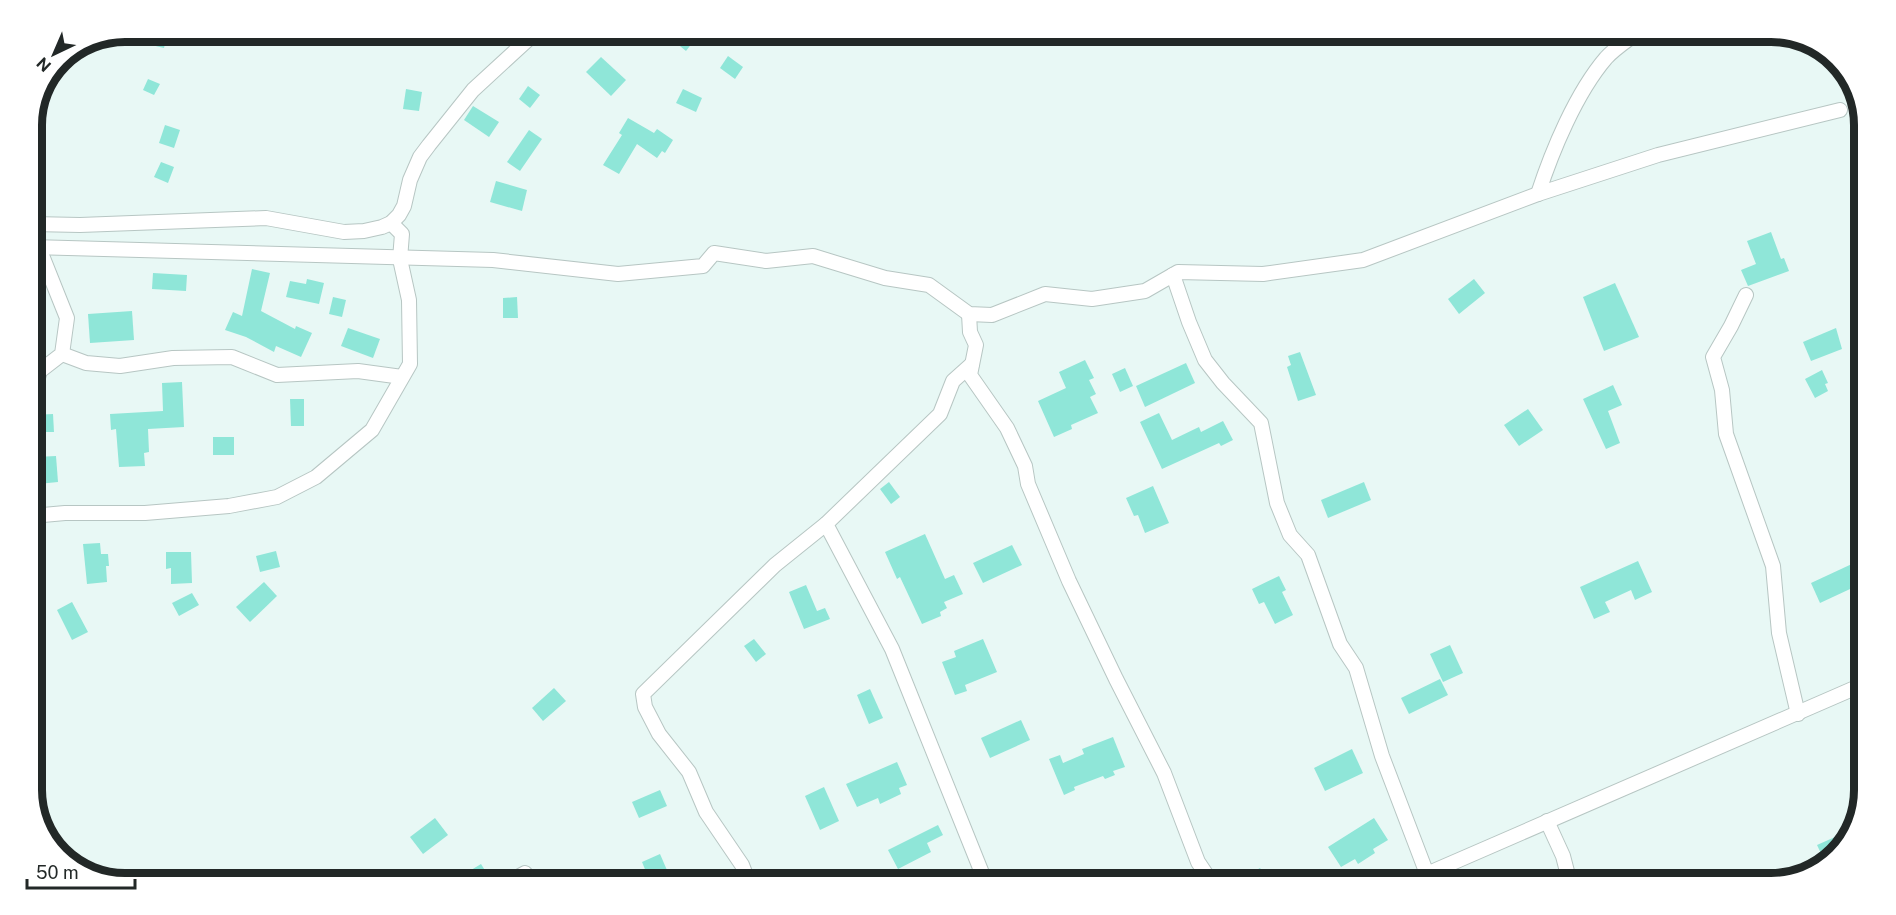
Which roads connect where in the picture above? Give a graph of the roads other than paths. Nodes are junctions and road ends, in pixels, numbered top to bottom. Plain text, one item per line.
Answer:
1 (525, 42) edge
2 (1626, 42) edge
3 (1840, 110) dead end
4 (1538, 195) junction
5 (391, 223) junction
6 (42, 224) edge
7 (42, 248) edge
8 (399, 259) junction
9 (42, 263) edge
10 (1173, 275) junction
11 (1746, 295) dead end
12 (969, 314) junction
13 (62, 354) junction
14 (972, 364) junction
15 (42, 369) edge
16 (402, 377) junction
17 (42, 515) edge
18 (826, 525) junction
19 (1854, 689) edge
20 (1798, 714) junction
21 (1547, 821) junction
22 (745, 873) edge
23 (982, 873) edge
24 (1205, 873) edge
25 (1427, 873) edge
26 (1429, 873) edge
27 (1567, 873) edge

1 - 5 street
2 - 4 street
3 - 4 street
4 - 10 street
5 - 6 street
5 - 8 street
7 - 8 street
8 - 12 street
8 - 16 street
9 - 13 street
10 - 12 street
10 - 25 street
11 - 20 street
12 - 14 street
13 - 15 street
13 - 16 street
14 - 18 street
14 - 24 street
16 - 17 street
18 - 22 street
18 - 23 street
19 - 20 street
20 - 21 street
21 - 26 street
21 - 27 street

